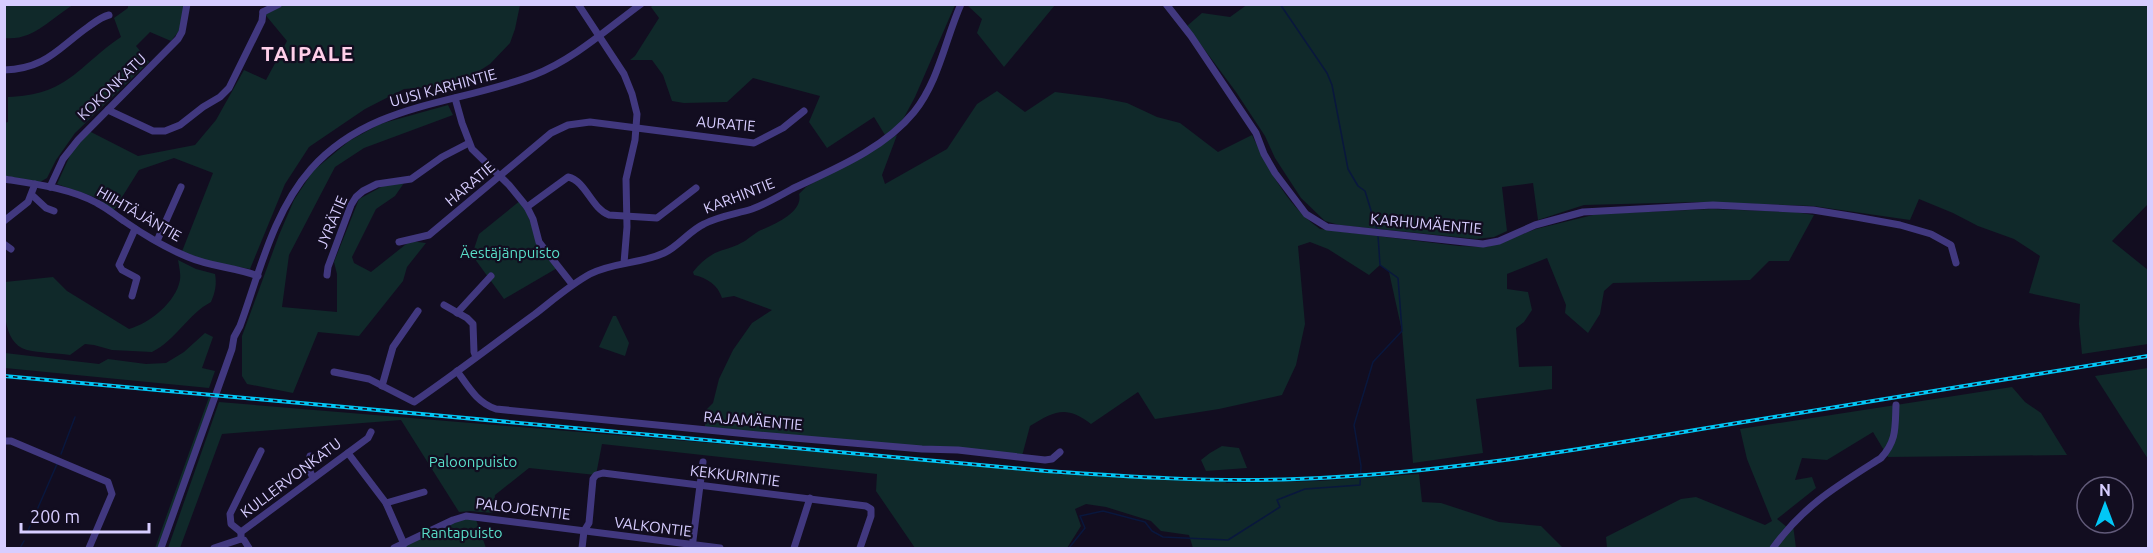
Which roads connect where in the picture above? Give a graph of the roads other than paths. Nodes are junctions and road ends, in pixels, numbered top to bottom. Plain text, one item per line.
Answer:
1 (187, 4) edge
2 (258, 4) edge
3 (279, 4) edge
4 (578, 4) edge
5 (641, 4) edge
6 (961, 4) edge
7 (1166, 4) edge
8 (263, 12) junction
9 (109, 15) dead end
10 (599, 35) junction
11 (4, 69) edge
12 (455, 98) junction
13 (108, 110) junction
14 (804, 111) dead end
15 (636, 128) junction
16 (551, 133) joint
17 (469, 143) junction
18 (500, 177) junction
19 (4, 179) edge
20 (35, 184) junction
21 (50, 187) junction
22 (181, 187) dead end
23 (696, 188) dead end
24 (32, 195) junction
25 (527, 207) junction
26 (54, 211) dead end
27 (627, 216) junction
28 (4, 221) edge
29 (135, 229) junction
30 (157, 241) junction
31 (399, 242) dead end
32 (1956, 262) dead end
33 (624, 263) junction
34 (327, 275) dead end
35 (258, 276) junction
36 (491, 276) dead end
37 (573, 284) junction
38 (132, 296) dead end
39 (444, 305) dead end
40 (418, 311) dead end
41 (457, 313) junction
42 (476, 357) junction
43 (457, 371) junction
44 (334, 372) dead end
45 (382, 386) junction
46 (1896, 405) dead end
47 (371, 432) dead end
48 (4, 441) edge
49 (261, 451) dead end
50 (1060, 452) dead end
51 (348, 453) junction
52 (310, 456) dead end
53 (703, 462) dead end
54 (313, 478) junction
55 (700, 485) junction
56 (424, 492) dead end
57 (810, 498) junction
58 (386, 503) junction
59 (584, 531) junction
60 (241, 535) junction
61 (404, 544) junction
62 (692, 547) edge
63 (89, 549) edge
64 (161, 549) edge
65 (214, 549) edge
66 (249, 549) edge
67 (394, 549) edge
68 (582, 549) edge
69 (720, 549) edge
70 (794, 549) edge
71 (860, 549) edge
72 (1773, 549) edge

1 - 13 street, KOKONKATU
2 - 8 street
3 - 8 street
4 - 10 street
5 - 10 street, UUSI KARHINTIE
6 - 33 street, KARHINTIE
7 - 32 street, KARHUMÄENTIE
8 - 13 street
9 - 11 street
10 - 12 street, UUSI KARHINTIE
10 - 15 street
12 - 17 street
12 - 35 street, UUSI KARHINTIE
13 - 21 street, KOKONKATU
14 - 15 street, AURATIE
15 - 16 street, AURATIE
15 - 27 street
16 - 18 street, HARATIE
17 - 18 street
17 - 34 street, JYRÄTIE
18 - 25 street
18 - 31 street, HARATIE
19 - 20 street, HIIHTÄJÄNTIE
20 - 21 street, HIIHTÄJÄNTIE
20 - 24 street
21 - 29 street, HIIHTÄJÄNTIE
22 - 30 street
23 - 27 street
24 - 26 street
24 - 28 street
25 - 27 street
25 - 37 street
27 - 33 street
29 - 30 street, HIIHTÄJÄNTIE
29 - 38 street
30 - 35 street, HIIHTÄJÄNTIE
33 - 37 street, KARHINTIE
35 - 64 street, UUSI KARHINTIE
36 - 41 street
37 - 42 street, KARHINTIE
39 - 41 street
40 - 45 street
41 - 42 street
42 - 43 street, KARHINTIE
43 - 45 street, KARHINTIE
43 - 50 street, RAJAMÄENTIE
44 - 45 street
46 - 72 street
47 - 51 street, KULLERVONKATU
48 - 63 street
49 - 60 street
51 - 54 street, KULLERVONKATU
51 - 58 street
52 - 54 street
53 - 55 street
54 - 60 street, KULLERVONKATU
55 - 57 street, KEKKURINTIE
55 - 59 street, KEKKURINTIE
55 - 62 street
56 - 58 street
57 - 70 street
57 - 71 street, KEKKURINTIE
58 - 61 street
59 - 61 street, PALOJOENTIE
59 - 62 street, VALKONTIE
59 - 68 street
60 - 65 street
60 - 66 street, KULLERVONKATU
61 - 67 street, PALOJOENTIE
62 - 69 street, VALKONTIE

